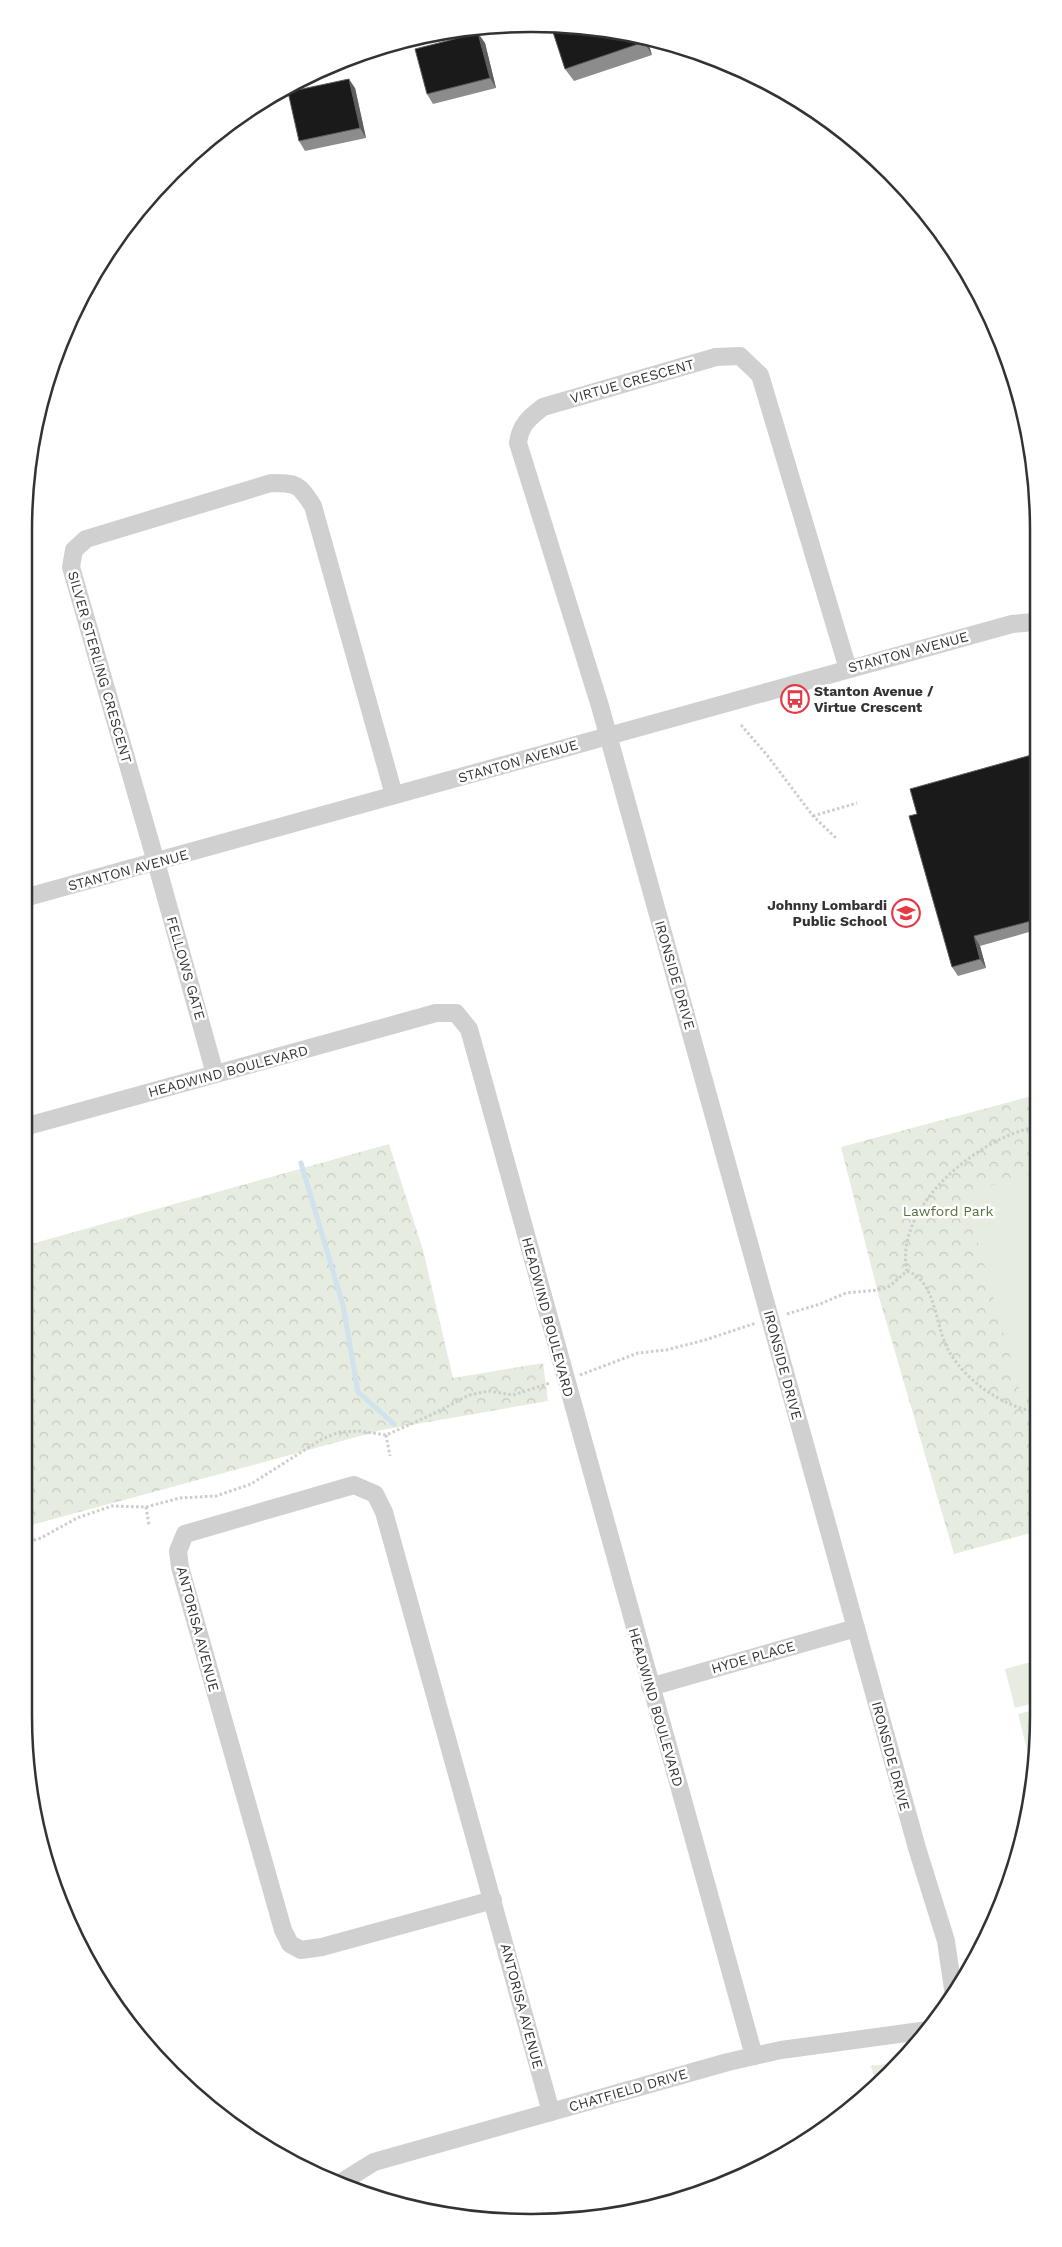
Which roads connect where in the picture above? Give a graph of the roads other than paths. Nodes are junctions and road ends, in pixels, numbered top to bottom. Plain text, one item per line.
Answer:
1 (1030, 615) edge
2 (1030, 622) edge
3 (1012, 624) junction
4 (848, 669) junction
5 (608, 735) junction
6 (394, 795) junction
7 (156, 862) junction
8 (32, 896) edge
9 (215, 1074) junction
10 (32, 1125) edge
11 (856, 1628) junction
12 (650, 1687) junction
13 (493, 1900) junction
14 (952, 1982) edge
15 (916, 2032) edge
16 (754, 2056) junction
17 (551, 2112) junction
18 (346, 2179) edge

1 - 3 street, STANTON AVENUE
2 - 3 street, STANTON AVENUE
3 - 4 street, STANTON AVENUE
4 - 5 street, STANTON AVENUE
4 - 5 street, VIRTUE CRESCENT
5 - 6 street, STANTON AVENUE
5 - 11 street, IRONSIDE DRIVE
6 - 7 street, STANTON AVENUE
6 - 7 street, SILVER STERLING CRESCENT
7 - 8 street, STANTON AVENUE
7 - 9 street, FELLOWS GATE
9 - 10 street, HEADWIND BOULEVARD
9 - 12 street, HEADWIND BOULEVARD
11 - 12 street, HYDE PLACE
11 - 14 street, IRONSIDE DRIVE
12 - 16 street, HEADWIND BOULEVARD
13 - 13 street, ANTORISA AVENUE
13 - 17 street, ANTORISA AVENUE
15 - 16 street, CHATFIELD DRIVE
16 - 17 street, CHATFIELD DRIVE
17 - 18 street, CHATFIELD DRIVE

